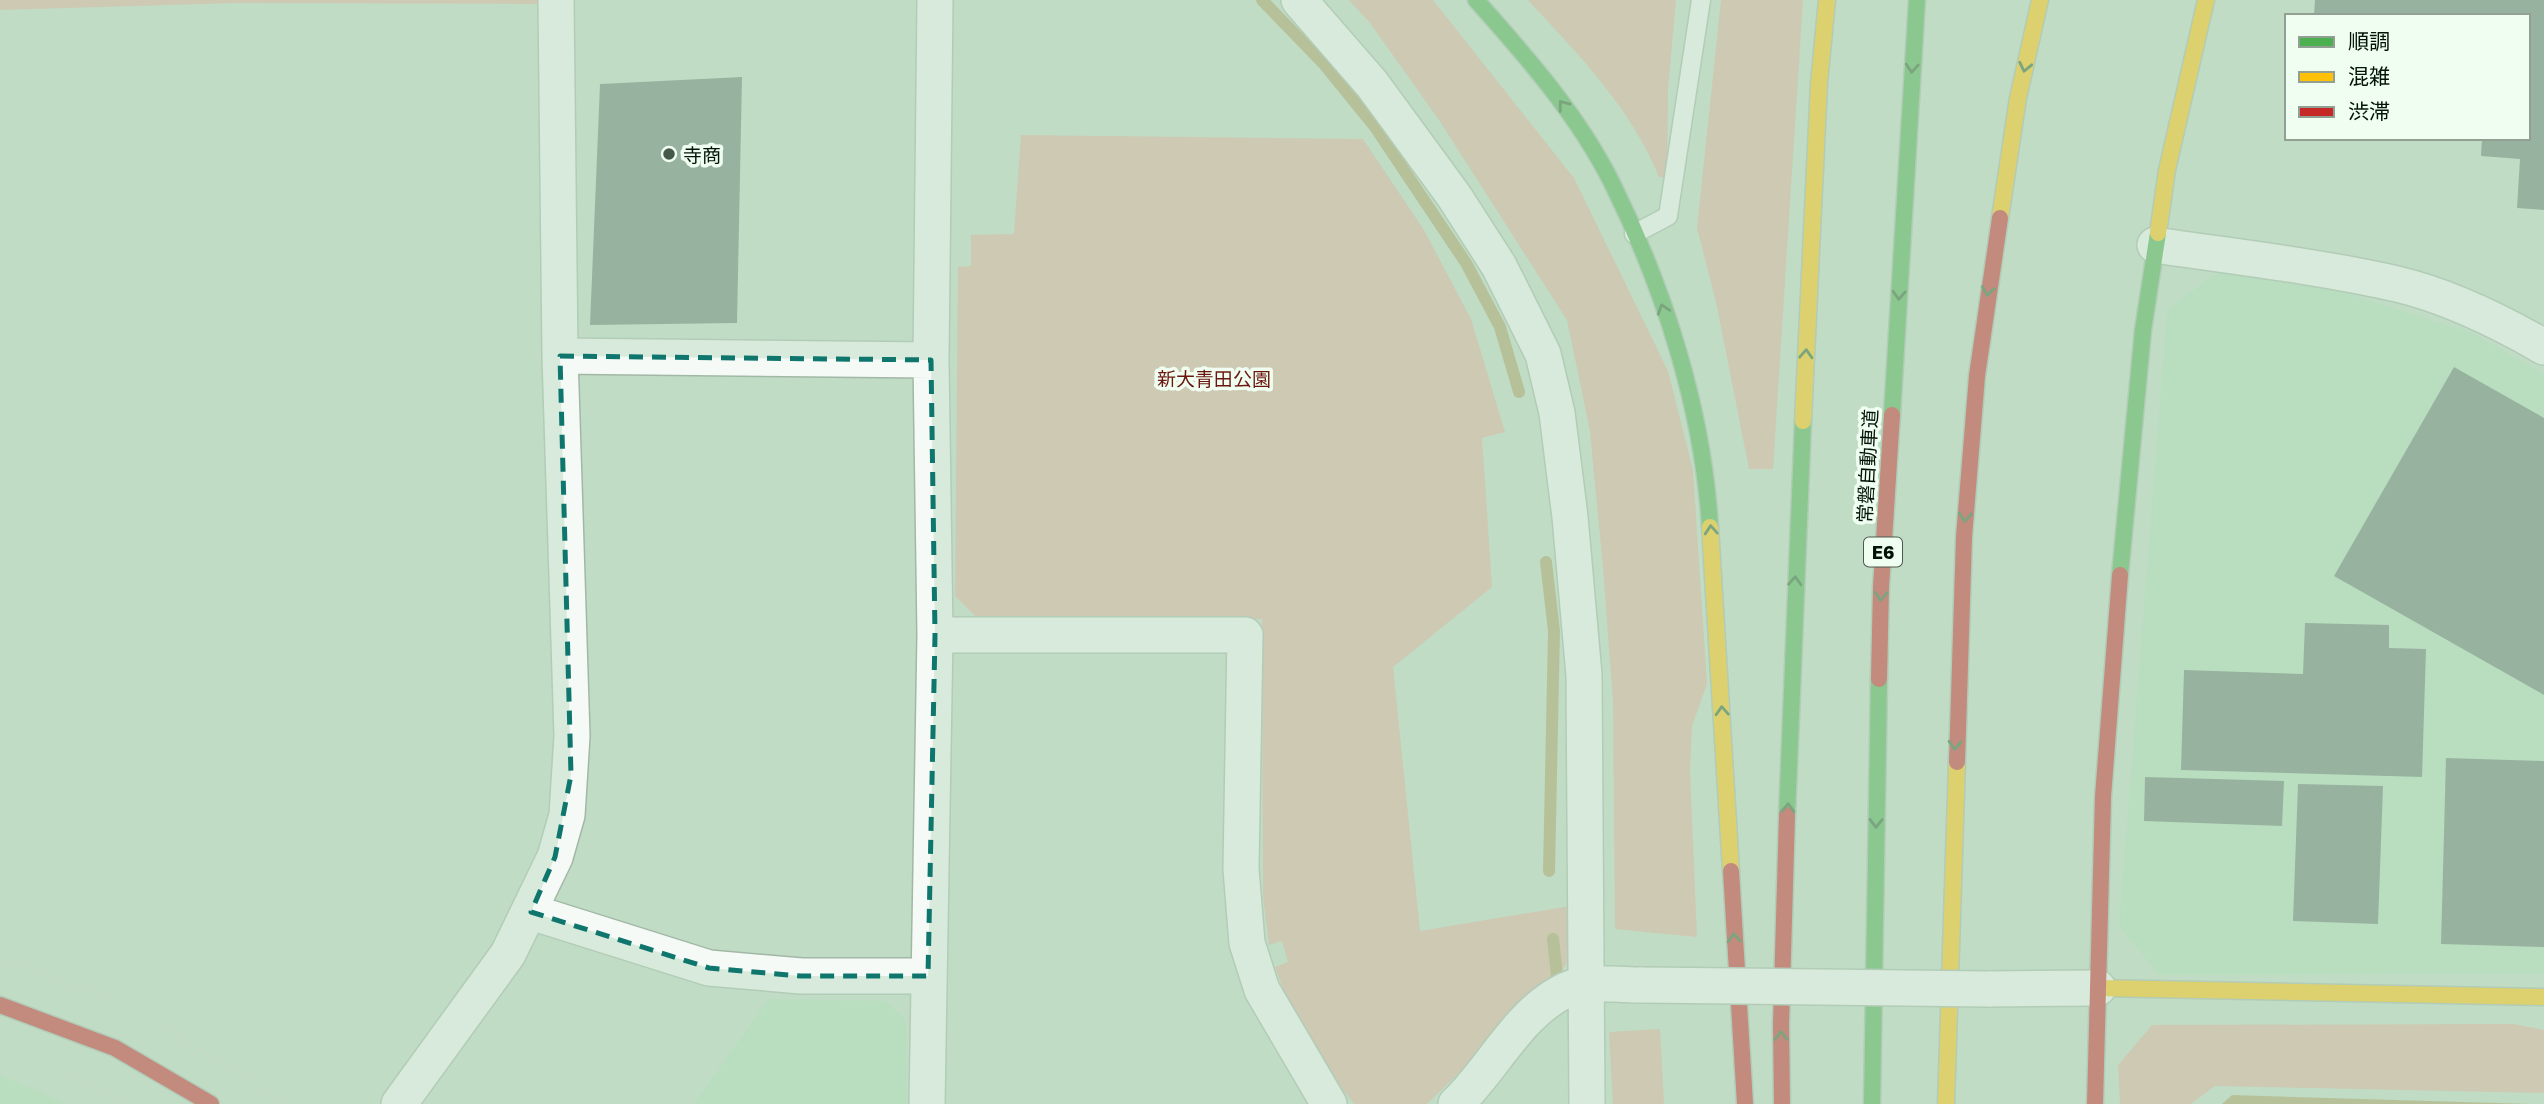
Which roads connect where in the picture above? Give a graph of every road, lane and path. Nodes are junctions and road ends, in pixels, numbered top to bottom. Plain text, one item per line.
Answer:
1 (556, 0) edge
2 (935, 0) edge
3 (1299, 0) edge
4 (1476, 0) edge
5 (1701, 0) edge
6 (1826, 0) edge
7 (1917, 0) edge
8 (2040, 0) edge
9 (2206, 0) edge
10 (1634, 234) junction
11 (2155, 245) junction
12 (2544, 347) edge
13 (560, 356) junction
14 (931, 360) junction
15 (935, 635) junction
16 (531, 912) junction
17 (928, 976) junction
18 (1586, 986) junction
19 (2098, 988) junction
20 (2544, 997) edge
21 (0, 1005) edge
22 (48, 1067) dead end
23 (126, 1104) edge
24 (211, 1104) edge
25 (399, 1104) edge
26 (927, 1104) edge
27 (1329, 1104) edge
28 (1456, 1104) edge
29 (1587, 1104) edge
30 (1745, 1104) edge
31 (1782, 1104) edge
32 (1872, 1104) edge
33 (1945, 1104) edge
34 (2095, 1104) edge

1 - 13 street
2 - 14 street
3 - 18 street
10 -> 4 main road
5 - 10 lane
31 -> 6 main road
7 -> 32 main road, 常磐自動車道 / E6
8 -> 33 main road
9 - 11 main road
30 -> 10 main road
11 - 12 street
11 - 19 main road
13 - 14 street
13 - 16 street
14 - 15 street
15 - 17 street
15 - 27 street
16 - 17 street
16 - 25 street
17 - 26 street
18 - 19 street, bridge
18 - 28 street
18 - 29 street
19 - 20 main road
19 - 34 main road
21 - 24 main road
22 - 23 path

